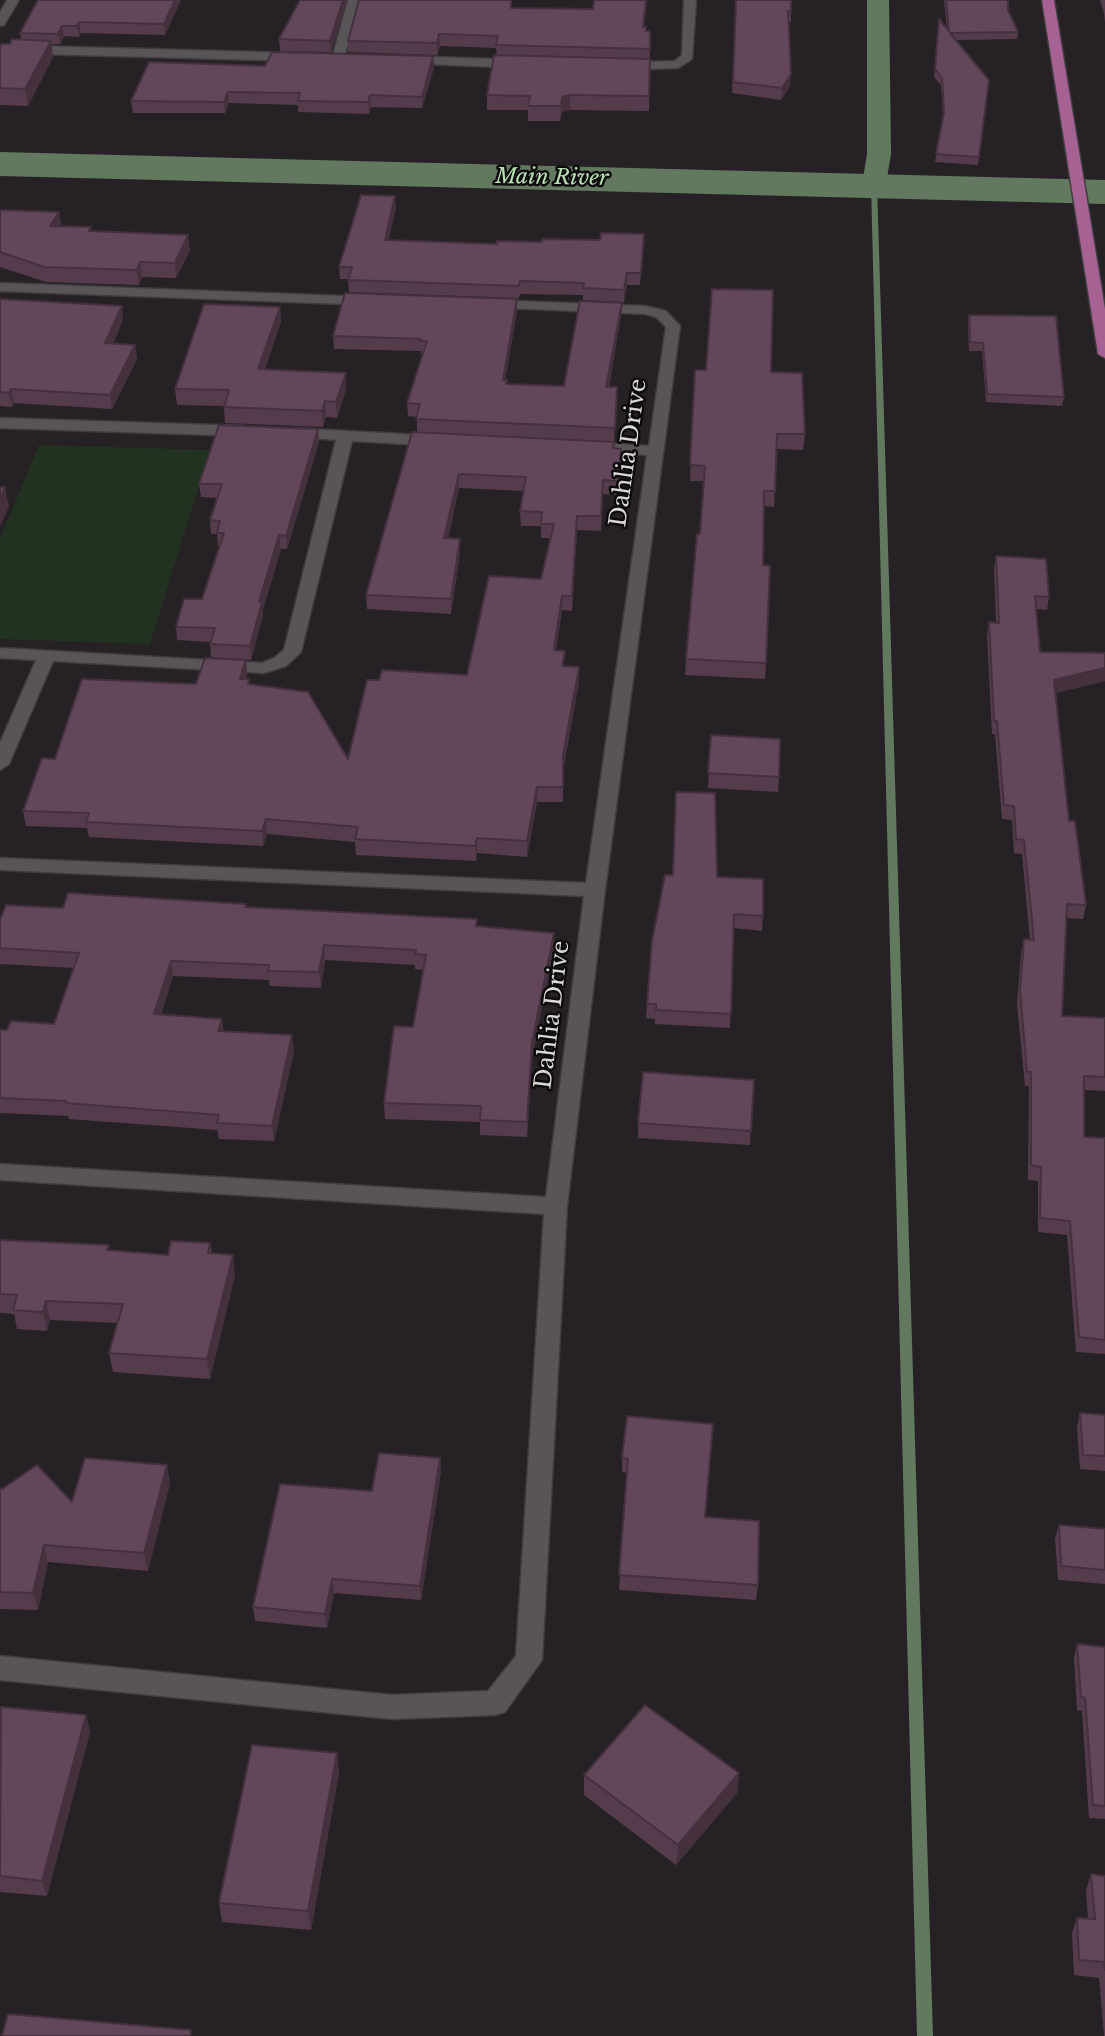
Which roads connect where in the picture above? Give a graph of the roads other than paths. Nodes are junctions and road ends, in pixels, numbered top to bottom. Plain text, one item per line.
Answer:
1 (13, 0) edge
2 (354, 0) edge
3 (690, 0) edge
4 (1048, 0) edge
5 (0, 22) edge
6 (0, 49) edge
7 (393, 60) edge
8 (528, 64) edge
9 (610, 66) edge
10 (0, 287) edge
11 (382, 301) edge
12 (472, 304) edge
13 (1105, 354) edge
14 (0, 424) edge
15 (345, 436) junction
16 (457, 442) edge
17 (570, 446) edge
18 (656, 451) junction
19 (0, 653) edge
20 (47, 655) junction
21 (0, 764) edge
22 (0, 864) edge
23 (595, 890) junction
24 (0, 1172) edge
25 (555, 1206) junction
26 (0, 1668) edge

1 - 5 street
2 - 6 street
3 - 9 street
4 - 13 main road
7 - 8 street
10 - 11 street
12 - 18 street, Dahlia Drive
14 - 15 street
15 - 16 street
15 - 20 street
17 - 18 street
18 - 23 street, Dahlia Drive
19 - 20 street
20 - 21 street
22 - 23 street
23 - 25 street, Dahlia Drive
24 - 25 street
25 - 26 street, Dahlia Drive

